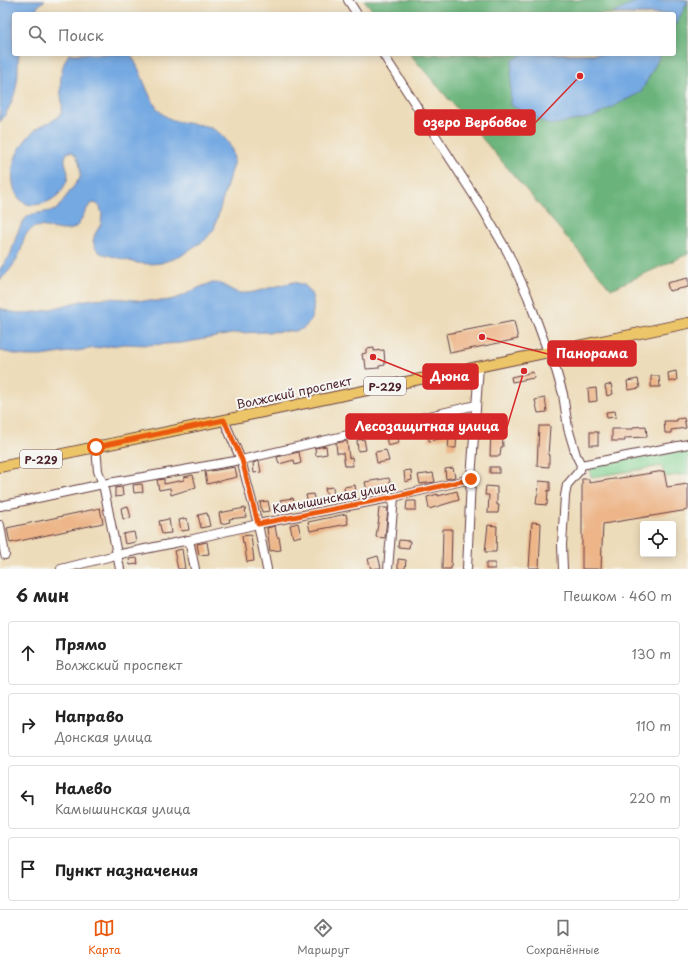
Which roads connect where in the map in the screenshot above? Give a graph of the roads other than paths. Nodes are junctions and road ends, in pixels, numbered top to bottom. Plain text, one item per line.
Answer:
1 (348, 0) edge
2 (356, 12) edge
3 (385, 56) edge
4 (688, 323) edge
5 (548, 352) junction
6 (479, 366) junction
7 (476, 404) junction
8 (224, 420) junction
9 (688, 444) edge
10 (96, 447) junction
11 (242, 460) junction
12 (581, 465) junction
13 (0, 467) edge
14 (471, 479) junction
15 (103, 484) junction
16 (394, 497) junction
17 (0, 506) edge
18 (258, 524) junction
19 (0, 525) edge
20 (189, 540) junction
21 (6, 555) dead end
22 (116, 555) junction
23 (61, 569) edge
24 (120, 569) edge
25 (195, 569) edge
26 (268, 569) edge
27 (388, 569) edge
28 (467, 569) edge
29 (563, 569) edge

1 - 2 street
3 - 5 street
4 - 5 main road, Волжский проспект / Р-229
5 - 6 main road, Волжский проспект / Р-229
5 - 12 street
6 - 7 street
6 - 8 main road, Волжский проспект / Р-229
7 - 11 street
7 - 14 street
8 - 10 main road, Волжский проспект / Р-229
8 - 11 street
9 - 12 street
10 - 13 main road, Волжский проспект / Р-229
10 - 15 street
11 - 15 street
11 - 18 street
12 - 29 street
14 - 16 street, Камышинская улица
14 - 28 street
15 - 17 street
15 - 22 street
16 - 18 street, Камышинская улица
16 - 27 street
18 - 20 street, Камышинская улица
18 - 26 street
19 - 21 street
20 - 22 street, Камышинская улица
20 - 25 street
22 - 23 street, Камышинская улица
22 - 24 street

